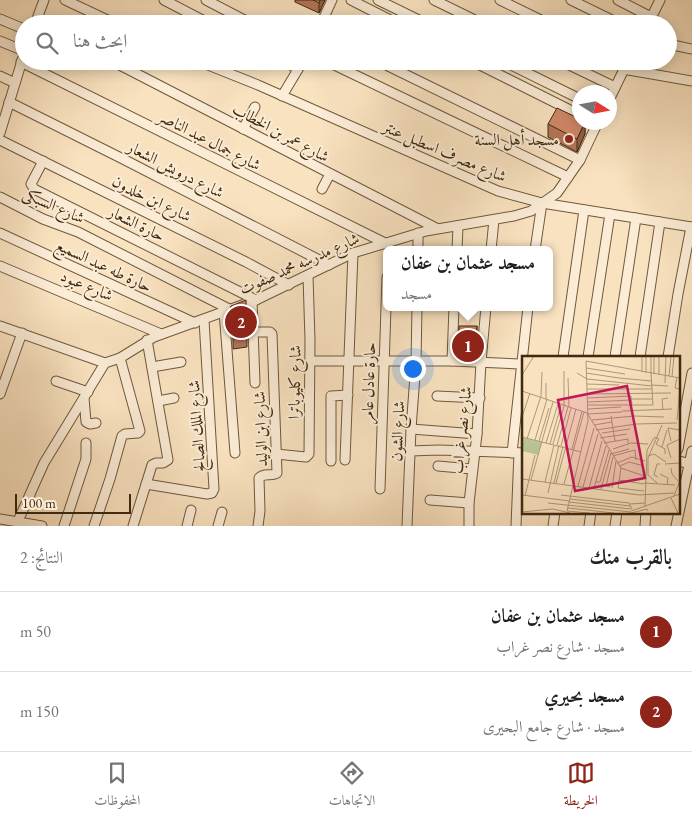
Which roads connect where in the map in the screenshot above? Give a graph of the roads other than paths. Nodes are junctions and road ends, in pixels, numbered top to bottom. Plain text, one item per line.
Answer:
1 (44, 0) edge
2 (66, 0) edge
3 (164, 0) edge
4 (206, 0) edge
5 (332, 0) edge
6 (351, 0) edge
7 (378, 0) edge
8 (434, 0) edge
9 (500, 0) edge
10 (571, 0) edge
11 (618, 0) edge
12 (660, 0) edge
13 (38, 15) edge
14 (97, 15) edge
15 (193, 15) edge
16 (235, 15) edge
17 (326, 15) edge
18 (380, 15) edge
19 (408, 15) edge
20 (465, 15) edge
21 (531, 15) edge
22 (602, 15) edge
23 (641, 15) edge
24 (652, 15) edge
25 (0, 19) edge
26 (15, 25) edge
27 (0, 41) edge
28 (677, 46) edge
29 (692, 49) edge
30 (15, 51) edge
31 (19, 70) edge
32 (50, 70) edge
33 (130, 70) edge
34 (220, 70) edge
35 (298, 70) edge
36 (345, 70) edge
37 (396, 70) edge
38 (490, 70) edge
39 (521, 70) edge
40 (580, 70) edge
41 (622, 70) edge
42 (648, 70) edge
43 (0, 76) edge
44 (692, 81) edge
45 (15, 82) junction
46 (611, 85) edge
47 (616, 85) edge
48 (572, 95) edge
49 (282, 96) junction
50 (9, 102) junction
51 (255, 107) dead end
52 (572, 111) edge
53 (2, 119) edge
54 (243, 128) junction
55 (594, 130) edge
56 (0, 133) edge
57 (0, 140) edge
58 (43, 160) junction
59 (580, 160) junction
60 (330, 174) junction
61 (568, 178) junction
62 (322, 189) dead end
63 (0, 197) edge
64 (542, 203) junction
65 (584, 210) junction
66 (610, 214) junction
67 (636, 218) junction
68 (494, 220) junction
69 (660, 222) junction
70 (458, 226) junction
71 (691, 227) edge
72 (436, 228) junction
73 (0, 233) edge
74 (418, 233) junction
75 (385, 243) junction
76 (418, 246) edge
77 (457, 246) edge
78 (491, 246) edge
79 (537, 246) edge
80 (353, 253) junction
81 (329, 265) junction
82 (0, 266) edge
83 (308, 276) junction
84 (289, 285) junction
85 (254, 301) junction
86 (227, 310) junction
87 (385, 311) edge
88 (417, 311) edge
89 (454, 311) edge
90 (486, 311) edge
91 (527, 311) edge
92 (199, 322) junction
93 (0, 326) edge
94 (254, 332) junction
95 (22, 333) junction
96 (161, 334) junction
97 (147, 340) junction
98 (564, 356) edge
99 (588, 356) edge
100 (615, 356) edge
101 (640, 356) edge
102 (668, 356) edge
103 (120, 358) junction
104 (310, 361) junction
105 (452, 361) junction
106 (181, 362) dead end
107 (349, 362) junction
108 (383, 362) junction
109 (416, 362) junction
110 (481, 362) junction
111 (105, 363) junction
112 (520, 364) junction
113 (152, 367) junction
114 (692, 373) edge
115 (3, 377) edge
116 (56, 381) dead end
117 (255, 383) dead end
118 (0, 394) edge
119 (86, 395) junction
120 (348, 395) junction
121 (437, 396) dead end
122 (174, 398) dead end
123 (480, 398) junction
124 (158, 401) junction
125 (96, 423) dead end
126 (411, 429) junction
127 (477, 434) junction
128 (680, 438) edge
129 (86, 443) dead end
130 (410, 451) junction
131 (692, 451) edge
132 (474, 452) junction
133 (235, 453) dead end
134 (518, 453) edge
135 (276, 454) junction
136 (345, 460) dead end
137 (331, 461) dead end
138 (691, 464) edge
139 (438, 466) dead end
140 (472, 469) junction
141 (146, 484) junction
142 (380, 489) dead end
143 (430, 500) dead end
144 (469, 503) junction
145 (680, 509) edge
146 (191, 510) dead end
147 (222, 512) dead end
148 (0, 519) edge
149 (18, 521) junction
150 (42, 526) edge
151 (64, 526) edge
152 (94, 526) edge
153 (133, 526) edge
154 (187, 526) edge
155 (218, 526) edge
156 (258, 526) edge
157 (407, 526) edge
158 (469, 526) edge
159 (516, 526) edge

1 - 13 street
2 - 14 street
3 - 15 street
4 - 16 street
5 - 17 street
6 - 18 street
7 - 19 street
8 - 20 street
9 - 21 street
10 - 22 street
11 - 23 street
12 - 24 street
25 - 26 street
27 - 30 street, شارع جمال عبد الناصر
28 - 29 street
31 - 45 street
32 - 75 street, شارع جمال عبد الناصر
33 - 54 street, شارع عمر بن الخطاب
34 - 49 street, شارع مصرف اسطبل عنتر
35 - 49 street
36 - 61 street
37 - 59 street
38 - 52 street
39 - 48 street
40 - 46 street
41 - 47 street
42 - 44 street
43 - 45 street
45 - 50 street
49 - 64 street, شارع مصرف اسطبل عنتر
50 - 53 street
50 - 81 street, شارع درويش الشعار
51 - 54 street
53 - 56 street
54 - 60 street, شارع عمر بن الخطاب
55 - 59 street, شارع مدرسه محمد صفوت
57 - 58 street, شارع ابن خلدون
58 - 84 street, شارع ابن خلدون
58 - 85 street, حارة الشعار
59 - 61 street, شارع مدرسه محمد صفوت
60 - 62 street
60 - 72 street, شارع عمر بن الخطاب
61 - 64 street, شارع مدرسه محمد صفوت
63 - 86 street, شارع السبكى
64 - 65 street, شارع مصرف اسطبل عنتر
64 - 68 street, شارع مدرسه محمد صفوت
64 - 79 street
65 - 66 street, شارع مصرف اسطبل عنتر
65 - 98 street
66 - 67 street, شارع مصرف اسطبل عنتر
66 - 99 street
67 - 69 street, شارع مصرف اسطبل عنتر
67 - 100 street
68 - 70 street, شارع مدرسه محمد صفوت
68 - 78 street
69 - 71 street, شارع مصرف اسطبل عنتر
69 - 101 street
70 - 72 street, شارع مدرسه محمد صفوت
70 - 77 street
71 - 102 street
72 - 74 street, شارع مدرسه محمد صفوت
73 - 92 street, حارة طه عبد السميع
74 - 75 street, شارع مدرسه محمد صفوت
74 - 76 street
75 - 80 street, شارع مدرسه محمد صفوت
80 - 81 street, شارع مدرسه محمد صفوت
80 - 107 street
81 - 83 street, شارع مدرسه محمد صفوت
82 - 96 street, شارع عبود
83 - 84 street, شارع مدرسه محمد صفوت
83 - 104 street, شارع كليوباترا
84 - 85 street, شارع مدرسه محمد صفوت
85 - 86 street, شارع مدرسه محمد صفوت
85 - 94 street
86 - 92 street, شارع مدرسه محمد صفوت
86 - 133 street
87 - 108 street, حارة عادل عامر
88 - 109 street, شارع الشون
89 - 105 street
90 - 110 street, شارع نصر غراب
91 - 112 street
92 - 96 street, شارع مدرسه محمد صفوت
92 - 141 street, شارع الملك الصالح
93 - 95 street
94 - 117 street
94 - 135 street, شارع ابن الوليد
95 - 111 street
95 - 115 street
96 - 97 street, شارع مدرسه محمد صفوت
97 - 103 street, شارع مدرسه محمد صفوت
97 - 113 street, شارع الملك الصالح
103 - 111 street, شارع مدرسه محمد صفوت
103 - 152 street
104 - 107 street
104 - 135 street, شارع كليوباترا
105 - 109 street
105 - 110 street
106 - 113 street
107 - 108 street
107 - 120 street
108 - 109 street
108 - 142 street, حارة عادل عامر
109 - 126 street, شارع الشون
110 - 112 street
110 - 123 street, شارع نصر غراب
111 - 119 street
112 - 134 street
113 - 124 street, شارع الملك الصالح
114 - 128 street
115 - 118 street
116 - 119 street
119 - 125 street
119 - 149 street
120 - 136 street
120 - 137 street
121 - 123 street
122 - 124 street
123 - 127 street, شارع نصر غراب
124 - 141 street, شارع الملك الصالح
126 - 127 street
126 - 130 street, شارع الشون
127 - 132 street, شارع نصر غراب
129 - 151 street
130 - 132 street
130 - 157 street, شارع الشون
131 - 138 street
132 - 134 street
132 - 140 street, شارع نصر غراب
134 - 159 street
135 - 156 street, شارع ابن الوليد
138 - 145 street
139 - 140 street
140 - 144 street, شارع نصر غراب
141 - 153 street, شارع الملك الصالح
143 - 144 street
144 - 158 street, شارع نصر غراب
146 - 154 street
147 - 155 street
148 - 149 street
149 - 150 street

